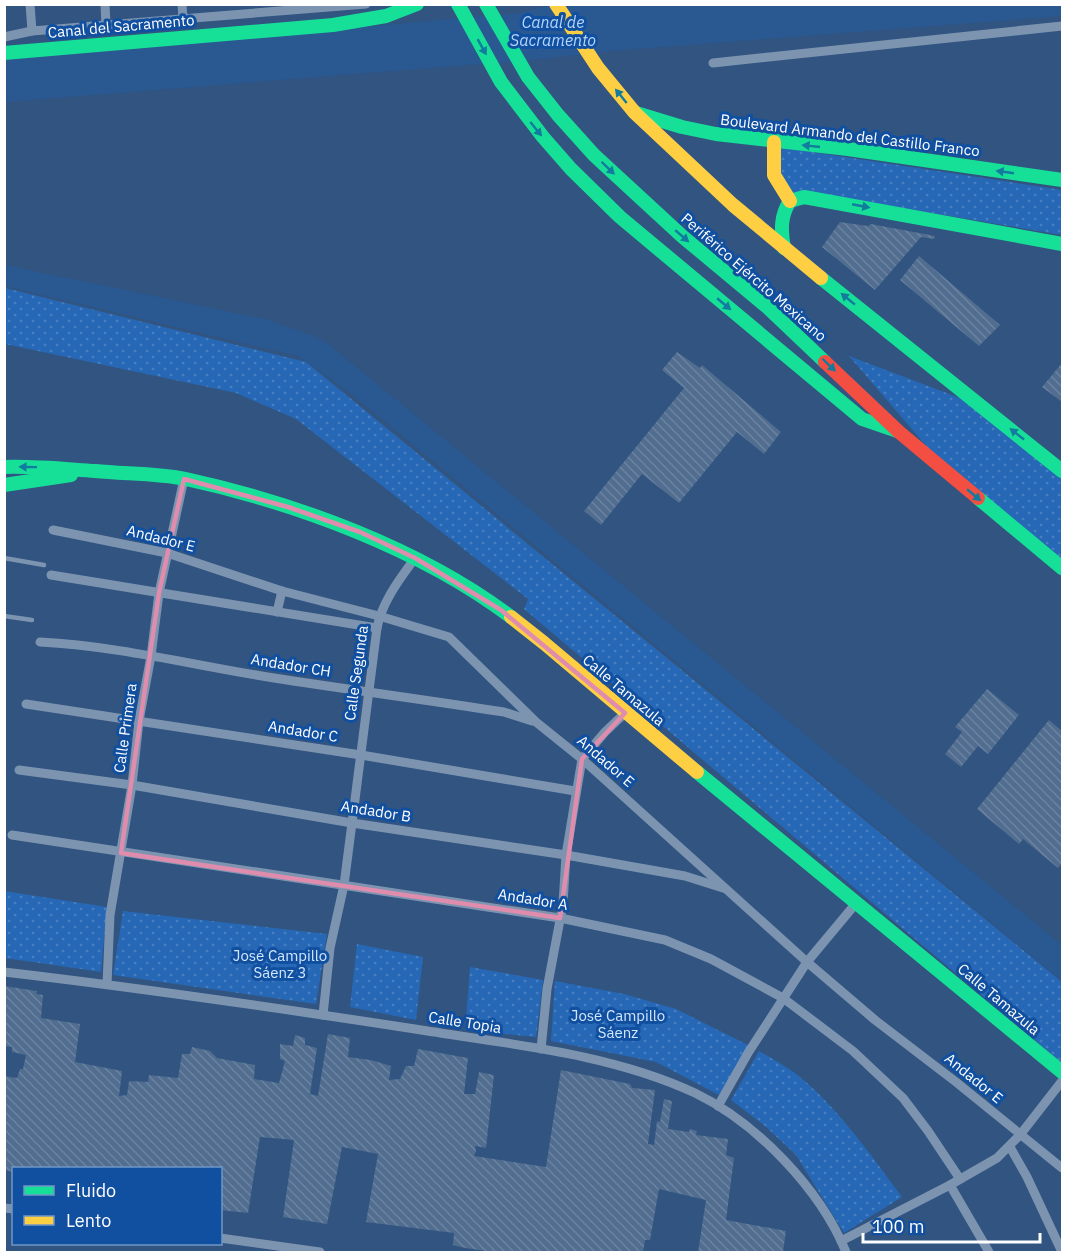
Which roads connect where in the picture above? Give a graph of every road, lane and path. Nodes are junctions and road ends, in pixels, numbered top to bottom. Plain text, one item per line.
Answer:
1 (30, 4) edge
2 (105, 4) edge
3 (182, 4) edge
4 (366, 4) edge
5 (417, 4) edge
6 (556, 4) edge
7 (331, 6) edge
8 (257, 8) edge
9 (460, 9) edge
10 (488, 9) edge
11 (183, 19) junction
12 (106, 26) junction
13 (1062, 26) edge
14 (32, 31) junction
15 (4, 37) edge
16 (4, 53) edge
17 (713, 63) dead end
18 (635, 113) junction
19 (774, 142) junction
20 (1062, 180) edge
21 (790, 201) junction
22 (1062, 244) edge
23 (784, 248) junction
24 (899, 432) junction
25 (4, 466) edge
26 (93, 471) junction
27 (1062, 471) edge
28 (184, 479) junction
29 (4, 485) edge
30 (53, 530) dead end
31 (167, 553) junction
32 (4, 558) edge
33 (415, 558) junction
34 (44, 565) dead end
35 (1062, 568) edge
36 (51, 575) dead end
37 (282, 591) junction
38 (159, 593) junction
39 (277, 612) junction
40 (4, 616) edge
41 (379, 616) junction
42 (32, 620) dead end
43 (377, 628) junction
44 (40, 642) dead end
45 (151, 656) junction
46 (368, 691) junction
47 (26, 704) dead end
48 (625, 713) junction
49 (140, 721) junction
50 (536, 722) junction
51 (361, 755) junction
52 (582, 759) junction
53 (19, 770) dead end
54 (132, 785) junction
55 (575, 791) junction
56 (352, 823) junction
57 (12, 835) dead end
58 (121, 853) junction
59 (566, 855) junction
60 (344, 885) junction
61 (727, 890) junction
62 (857, 902) junction
63 (560, 918) junction
64 (807, 962) junction
65 (4, 972) edge
66 (107, 984) junction
67 (783, 998) junction
68 (323, 1015) junction
69 (541, 1049) junction
70 (1062, 1072) edge
71 (1062, 1081) edge
72 (718, 1106) junction
73 (1020, 1135) junction
74 (1010, 1146) junction
75 (1062, 1168) edge
76 (960, 1179) junction
77 (950, 1185) junction
78 (222, 1238) edge
79 (841, 1241) junction
80 (320, 1252) edge
81 (846, 1252) edge
82 (989, 1252) edge
83 (1062, 1252) edge

1 - 14 street
2 - 12 street
3 - 11 street
4 - 7 street
5 - 16 main road, Canal del Sacramento
18 -> 6 main road
7 - 8 street
8 - 11 street
9 -> 24 main road
10 -> 24 main road, Periférico Ejército Mexicano
11 - 12 street
12 - 14 street
13 - 17 street
14 - 15 street
18 - 19 main road, Boulevard Armando del Castillo Franco
18 - 23 main road
20 -> 19 main road, Boulevard Armando del Castillo Franco
19 - 21 main road
21 -> 22 main road
21 - 23 main road
27 -> 23 main road
24 -> 35 main road, Periférico Ejército Mexicano
26 -> 25 main road
26 - 28 main road, Calle Tamazula
26 - 29 main road
28 - 31 street, Calle Primera
28 - 33 main road, Calle Tamazula
30 - 31 street, Andador E
31 - 37 street, Andador E
31 - 38 street, Calle Primera
32 - 34 lane
33 - 41 street, Calle Segunda
33 - 48 main road, Calle Tamazula
36 - 38 street
37 - 39 street
37 - 41 street, Andador E
38 - 39 street
38 - 45 street, Calle Primera
39 - 43 street
40 - 42 lane
41 - 43 street, Calle Segunda
41 - 50 street, Andador E
43 - 46 street, Calle Segunda
44 - 45 street, Andador CH
45 - 46 street, Andador CH
45 - 49 street, Calle Primera
46 - 50 street, Andador CH
46 - 51 street, Calle Segunda
47 - 49 street, Andador C
48 - 52 street
48 - 62 main road, Calle Tamazula
49 - 51 street, Andador C
49 - 54 street, Calle Primera
50 - 52 street, Andador E
51 - 55 street, Andador C
51 - 56 street, Calle Segunda
52 - 55 street
52 - 61 street, Andador E
53 - 54 street, Andador B
54 - 56 street, Andador B
54 - 58 street, Calle Primera
55 - 59 street
56 - 59 street, Andador B
56 - 60 street, Calle Segunda
57 - 58 street, Andador A
58 - 60 street, Andador A
58 - 66 street, Calle Primera
59 - 61 street, Andador B
59 - 63 street
60 - 63 street, Andador A
60 - 68 street, Calle Segunda
61 - 64 street, Andador E
62 - 64 street
62 - 70 main road, Calle Tamazula
63 - 67 street, Andador A
63 - 69 street
64 - 67 street
64 - 73 street, Andador E
65 - 66 street, Calle Topia
66 - 68 street, Calle Topia
67 - 72 street
67 - 76 street, Andador A
68 - 69 street, Calle Topia
69 - 72 street, Calle Topia
71 - 73 street
72 - 79 street, Calle Topia
73 - 74 street
73 - 75 street, Andador E
74 - 76 street
74 - 83 street
76 - 77 street
77 - 79 street
77 - 82 street
78 - 80 street
79 - 81 street, Calle Topia

